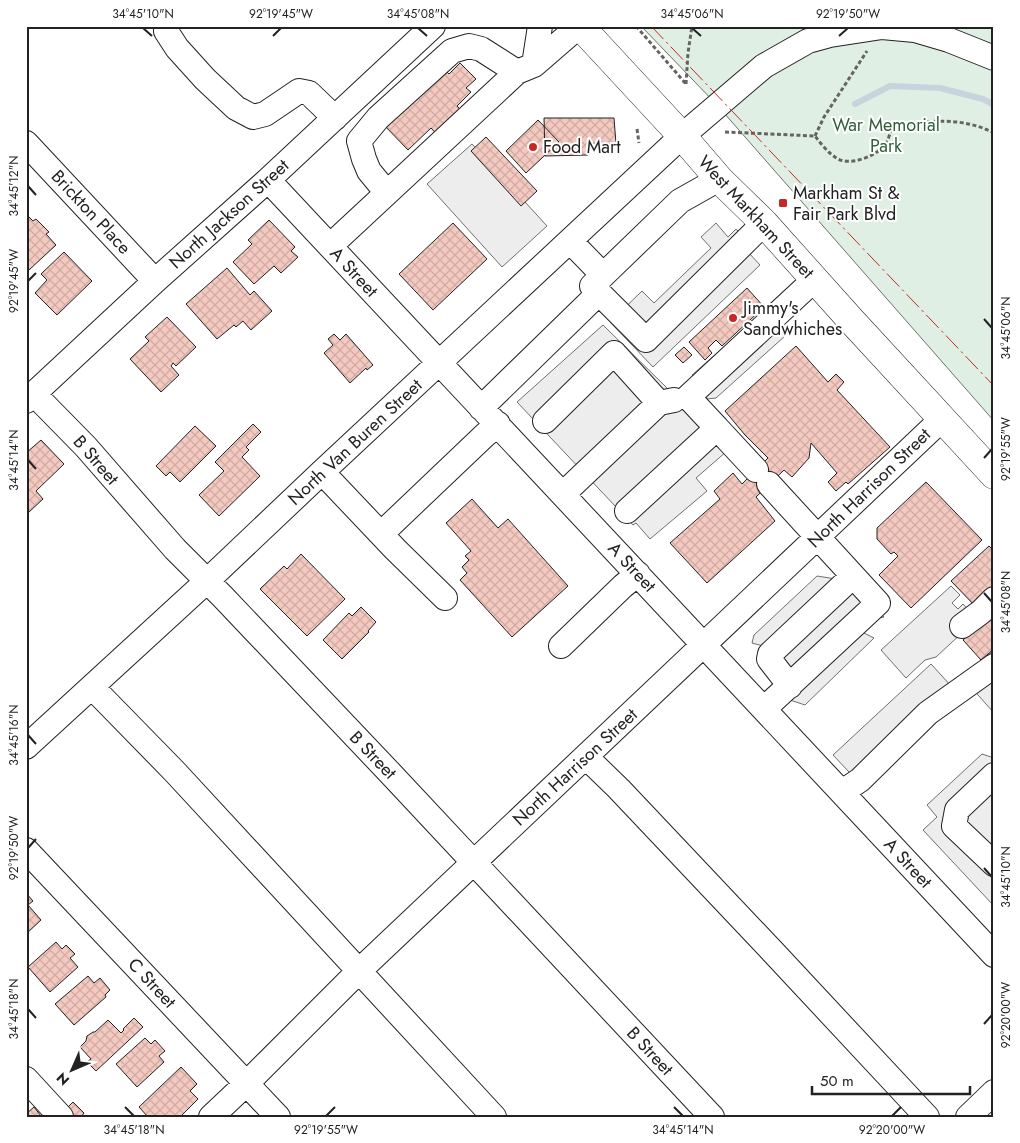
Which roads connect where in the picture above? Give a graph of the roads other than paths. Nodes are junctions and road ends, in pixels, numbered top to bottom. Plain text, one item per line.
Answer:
1 (168, 26) edge
2 (432, 26) edge
3 (540, 26) edge
4 (579, 26) edge
5 (830, 31) edge
6 (994, 58) edge
7 (526, 68) junction
8 (335, 118) junction
9 (682, 136) junction
10 (26, 143) edge
11 (719, 179) junction
12 (268, 180) junction
13 (388, 193) junction
14 (764, 223) junction
15 (570, 241) junction
16 (330, 246) junction
17 (814, 280) junction
18 (155, 281) junction
19 (601, 284) junction
20 (439, 363) junction
21 (688, 397) junction
22 (30, 398) edge
23 (659, 402) junction
24 (481, 408) junction
25 (942, 419) junction
26 (545, 421) dead end
27 (498, 424) junction
28 (717, 428) junction
29 (322, 472) junction
30 (994, 475) edge
31 (563, 494) junction
32 (627, 511) dead end
33 (381, 534) junction
34 (818, 537) junction
35 (638, 574) junction
36 (853, 576) junction
37 (207, 581) junction
38 (445, 598) dead end
39 (994, 599) edge
40 (962, 626) dead end
41 (704, 645) junction
42 (561, 646) dead end
43 (994, 666) edge
44 (790, 686) junction
45 (92, 687) junction
46 (764, 709) junction
47 (26, 747) edge
48 (586, 757) junction
49 (994, 775) edge
50 (842, 792) junction
51 (26, 850) edge
52 (474, 863) junction
53 (994, 864) edge
54 (991, 945) edge
55 (359, 970) junction
56 (26, 1079) edge
57 (247, 1083) junction
58 (994, 1092) edge
59 (61, 1117) edge
60 (211, 1117) edge
61 (278, 1117) edge
62 (494, 1117) edge
63 (712, 1117) edge
64 (927, 1117) edge
65 (968, 1117) edge

1 - 8 street
2 - 8 street, North Jackson Street
3 - 7 street
4 - 7 street
4 - 9 main road, West Markham Street
5 - 6 street, North Van Buren Street
5 - 9 street, North Van Buren Street
7 - 13 street
7 - 13 street
8 - 12 street, North Jackson Street
9 - 11 main road, West Markham Street
9 - 15 street, North Van Buren Street
10 - 18 street, Brickton Place
11 - 14 main road, West Markham Street
11 - 19 street
12 - 16 street, A Street
12 - 18 street, North Jackson Street
13 - 16 street
14 - 17 main road, West Markham Street
14 - 19 street
15 - 19 street
15 - 20 street, North Van Buren Street
16 - 20 street, A Street
17 - 21 street
17 - 25 main road, West Markham Street
18 - 22 street, North Jackson Street
19 - 24 street
20 - 24 street, A Street
20 - 29 street, North Van Buren Street
21 - 23 street
21 - 28 street
22 - 37 street, B Street
23 - 26 street
23 - 31 street
24 - 27 street, A Street
25 - 30 main road, West Markham Street
25 - 34 street, North Harrison Street
27 - 31 street, A Street
27 - 33 street
28 - 32 street
28 - 34 street
29 - 33 street
29 - 37 street, North Van Buren Street
31 - 35 street, A Street
33 - 38 street
34 - 36 street
34 - 41 street, North Harrison Street
35 - 41 street, A Street
35 - 42 street
36 - 44 street
36 - 44 street
37 - 45 street, North Van Buren Street
37 - 52 street, B Street
39 - 40 street
41 - 46 street, A Street
41 - 48 street, North Harrison Street
43 - 50 street
44 - 46 street
45 - 47 street, North Van Buren Street
45 - 55 street
46 - 50 street, A Street
48 - 52 street, North Harrison Street
48 - 64 street
49 - 53 street
50 - 54 street, A Street
51 - 57 street, C Street
52 - 55 street, North Harrison Street
52 - 63 street, B Street
55 - 57 street, North Harrison Street
55 - 62 street
56 - 59 street
57 - 60 street, North Harrison Street
57 - 61 street, C Street
58 - 65 street

